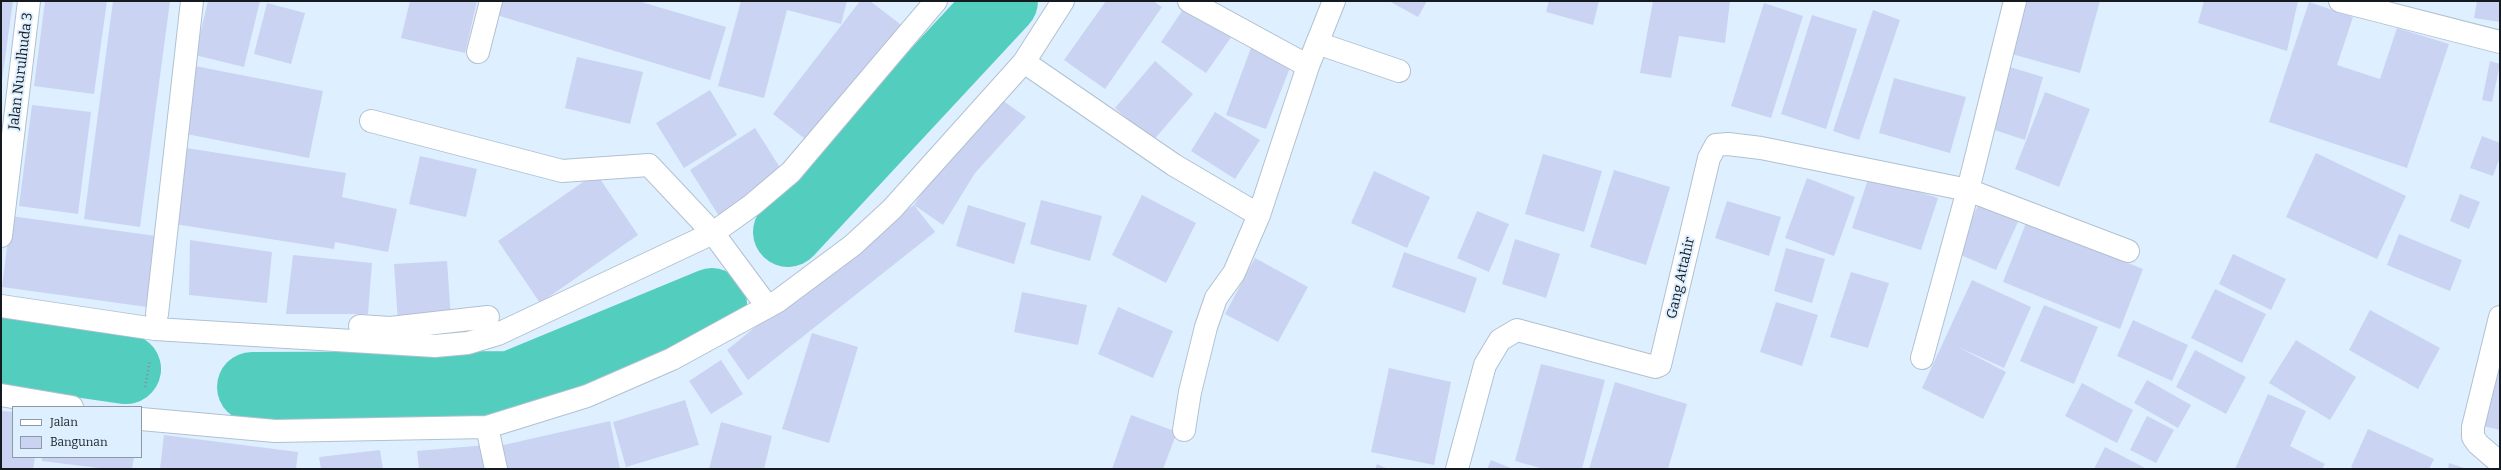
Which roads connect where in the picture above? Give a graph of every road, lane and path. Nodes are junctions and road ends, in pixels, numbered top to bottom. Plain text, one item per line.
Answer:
1 (29, 1) edge
2 (192, 1) edge
3 (491, 1) edge
4 (936, 1) edge
5 (1063, 1) edge
6 (1189, 1) edge
7 (1334, 1) edge
8 (2015, 1) edge
9 (2340, 1) edge
10 (2500, 42) edge
11 (1318, 43) junction
12 (478, 52) dead end
13 (1024, 62) junction
14 (1308, 66) junction
15 (1399, 71) dead end
16 (371, 121) dead end
17 (1968, 190) junction
18 (1260, 215) junction
19 (713, 233) junction
20 (1, 236) edge
21 (2128, 251) dead end
22 (1, 292) edge
23 (763, 300) junction
24 (1, 306) edge
25 (157, 314) junction
26 (488, 317) dead end
27 (2500, 317) edge
28 (151, 357) dead end
29 (1922, 358) dead end
30 (144, 394) dead end
31 (1, 395) edge
32 (66, 406) edge
33 (142, 419) edge
34 (487, 427) junction
35 (1184, 430) dead end
36 (2500, 463) edge
37 (496, 469) edge
38 (1457, 469) edge

1 - 20 street, Jalan Nurulhuda 3
2 - 25 street
3 - 12 street
4 - 19 street
5 - 13 street
6 - 14 street
7 - 11 street
8 - 17 street
9 - 10 street
11 - 14 street
11 - 15 street
13 - 18 street
13 - 23 street
14 - 18 street
16 - 19 street
17 - 21 street
17 - 29 street
17 - 38 street, Gang Attahir
18 - 35 street
19 - 23 street
19 - 24 street
22 - 25 street
23 - 34 street
25 - 26 street
27 - 36 street
28 - 30 path
31 - 32 street
33 - 34 street
34 - 37 street

